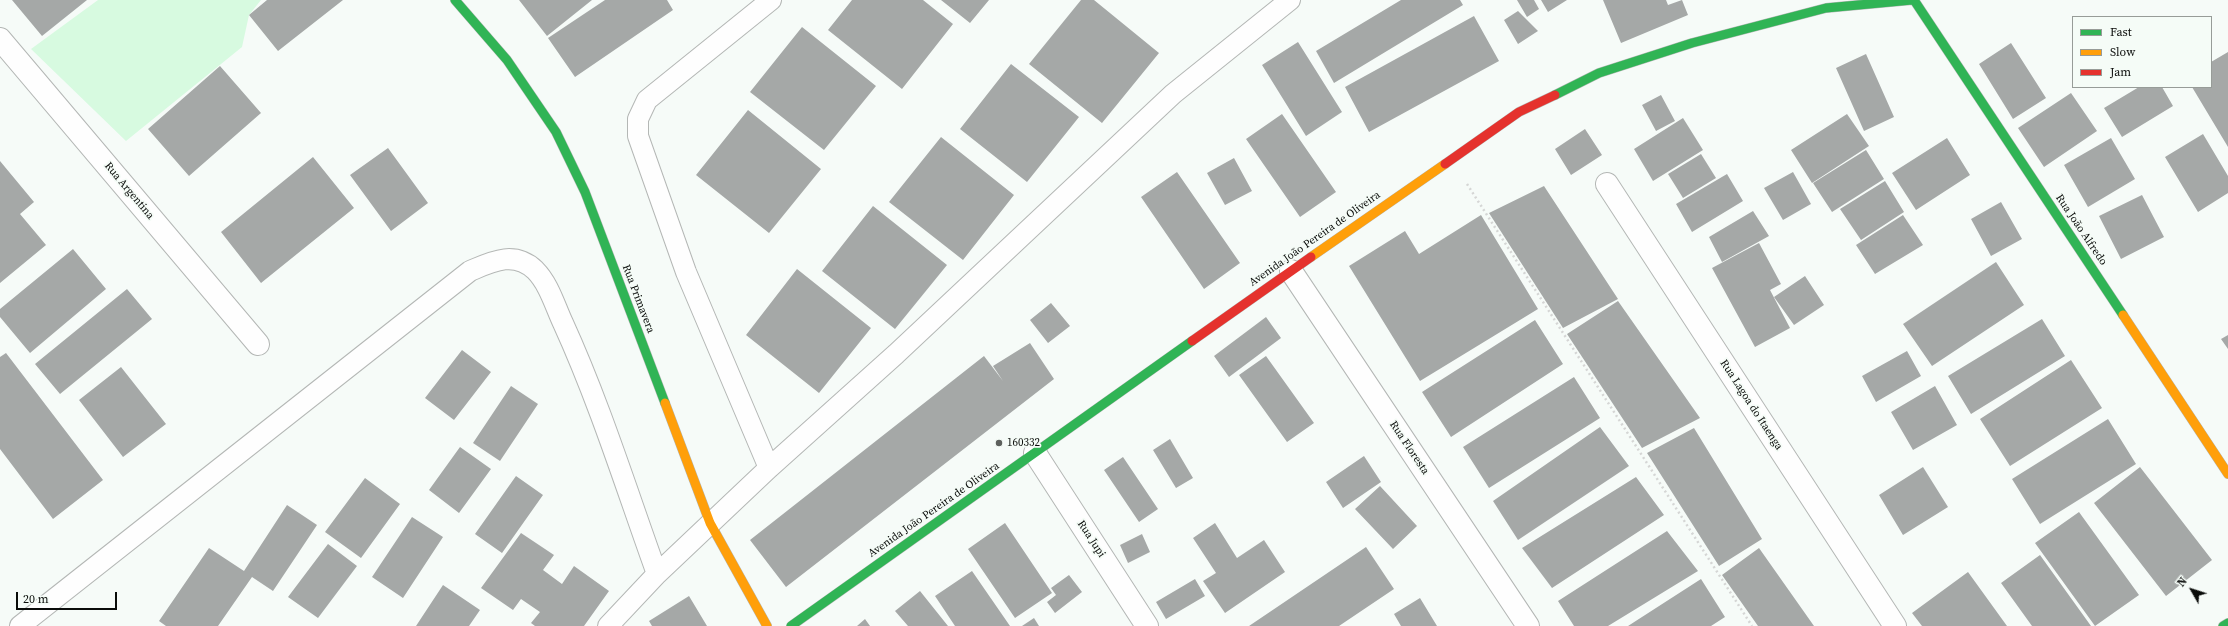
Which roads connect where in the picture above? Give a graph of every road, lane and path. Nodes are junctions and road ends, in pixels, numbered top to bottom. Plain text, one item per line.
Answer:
1 (456, 0) edge
2 (771, 0) edge
3 (1290, 0) edge
4 (1913, 0) edge
5 (0, 39) edge
6 (1451, 159) junction
7 (1607, 184) dead end
8 (1291, 270) junction
9 (258, 344) dead end
10 (1035, 453) junction
11 (769, 468) junction
12 (2228, 474) edge
13 (710, 523) junction
14 (657, 574) junction
15 (2228, 623) edge
16 (20, 626) edge
17 (608, 626) edge
18 (767, 626) edge
19 (791, 626) edge
20 (1148, 626) edge
21 (1528, 626) edge
22 (1752, 626) edge
23 (1895, 626) edge
24 (2223, 626) edge

1 - 13 main road, Rua Primavera
2 - 11 lane
3 - 11 lane
4 - 6 main road, Avenida João Pereira de Oliveira
4 - 12 main road, Rua João Alfredo
5 - 9 street, Rua Argentina
6 - 8 main road, Avenida João Pereira de Oliveira
6 - 22 path
7 - 23 street, Rua Lagoa do Itaenga
8 - 10 main road, Avenida João Pereira de Oliveira
8 - 21 street, Rua Floresta
10 - 19 main road, Avenida João Pereira de Oliveira
10 - 20 street, Rua Jupi
11 - 13 lane
13 - 14 lane
13 - 18 main road, Rua Primavera
14 - 16 lane
14 - 17 lane
15 - 24 main road

